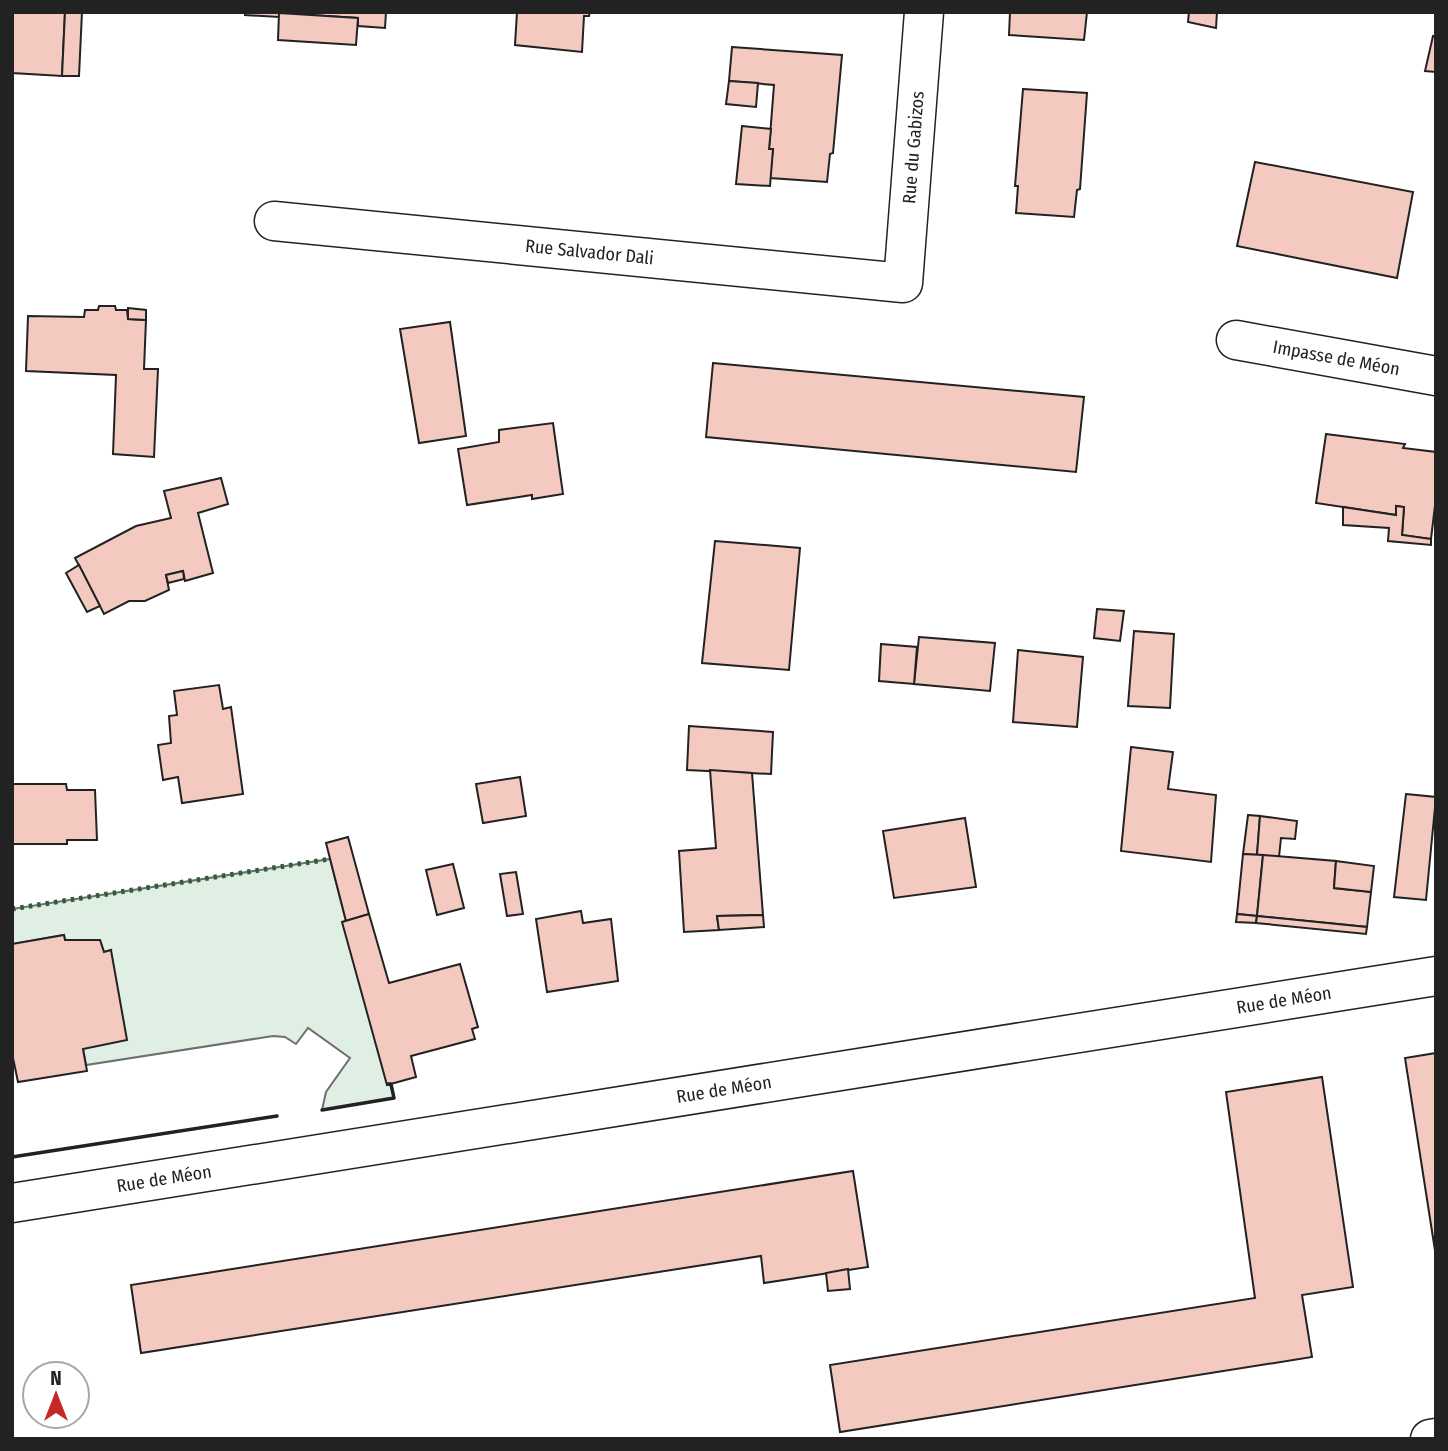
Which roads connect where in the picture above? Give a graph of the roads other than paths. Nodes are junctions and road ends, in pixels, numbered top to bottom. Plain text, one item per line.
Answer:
1 (924, 12) edge
2 (274, 221) dead end
3 (903, 283) joint
4 (1236, 340) dead end
5 (1436, 376) edge
6 (1436, 976) edge
7 (12, 1203) edge
8 (1436, 1438) edge
9 (1430, 1439) edge

1 - 3 street, Rue du Gabizos
2 - 3 street, Rue Salvador Dali
4 - 5 street, Impasse de Méon
6 - 7 street, Rue de Méon
8 - 9 street

